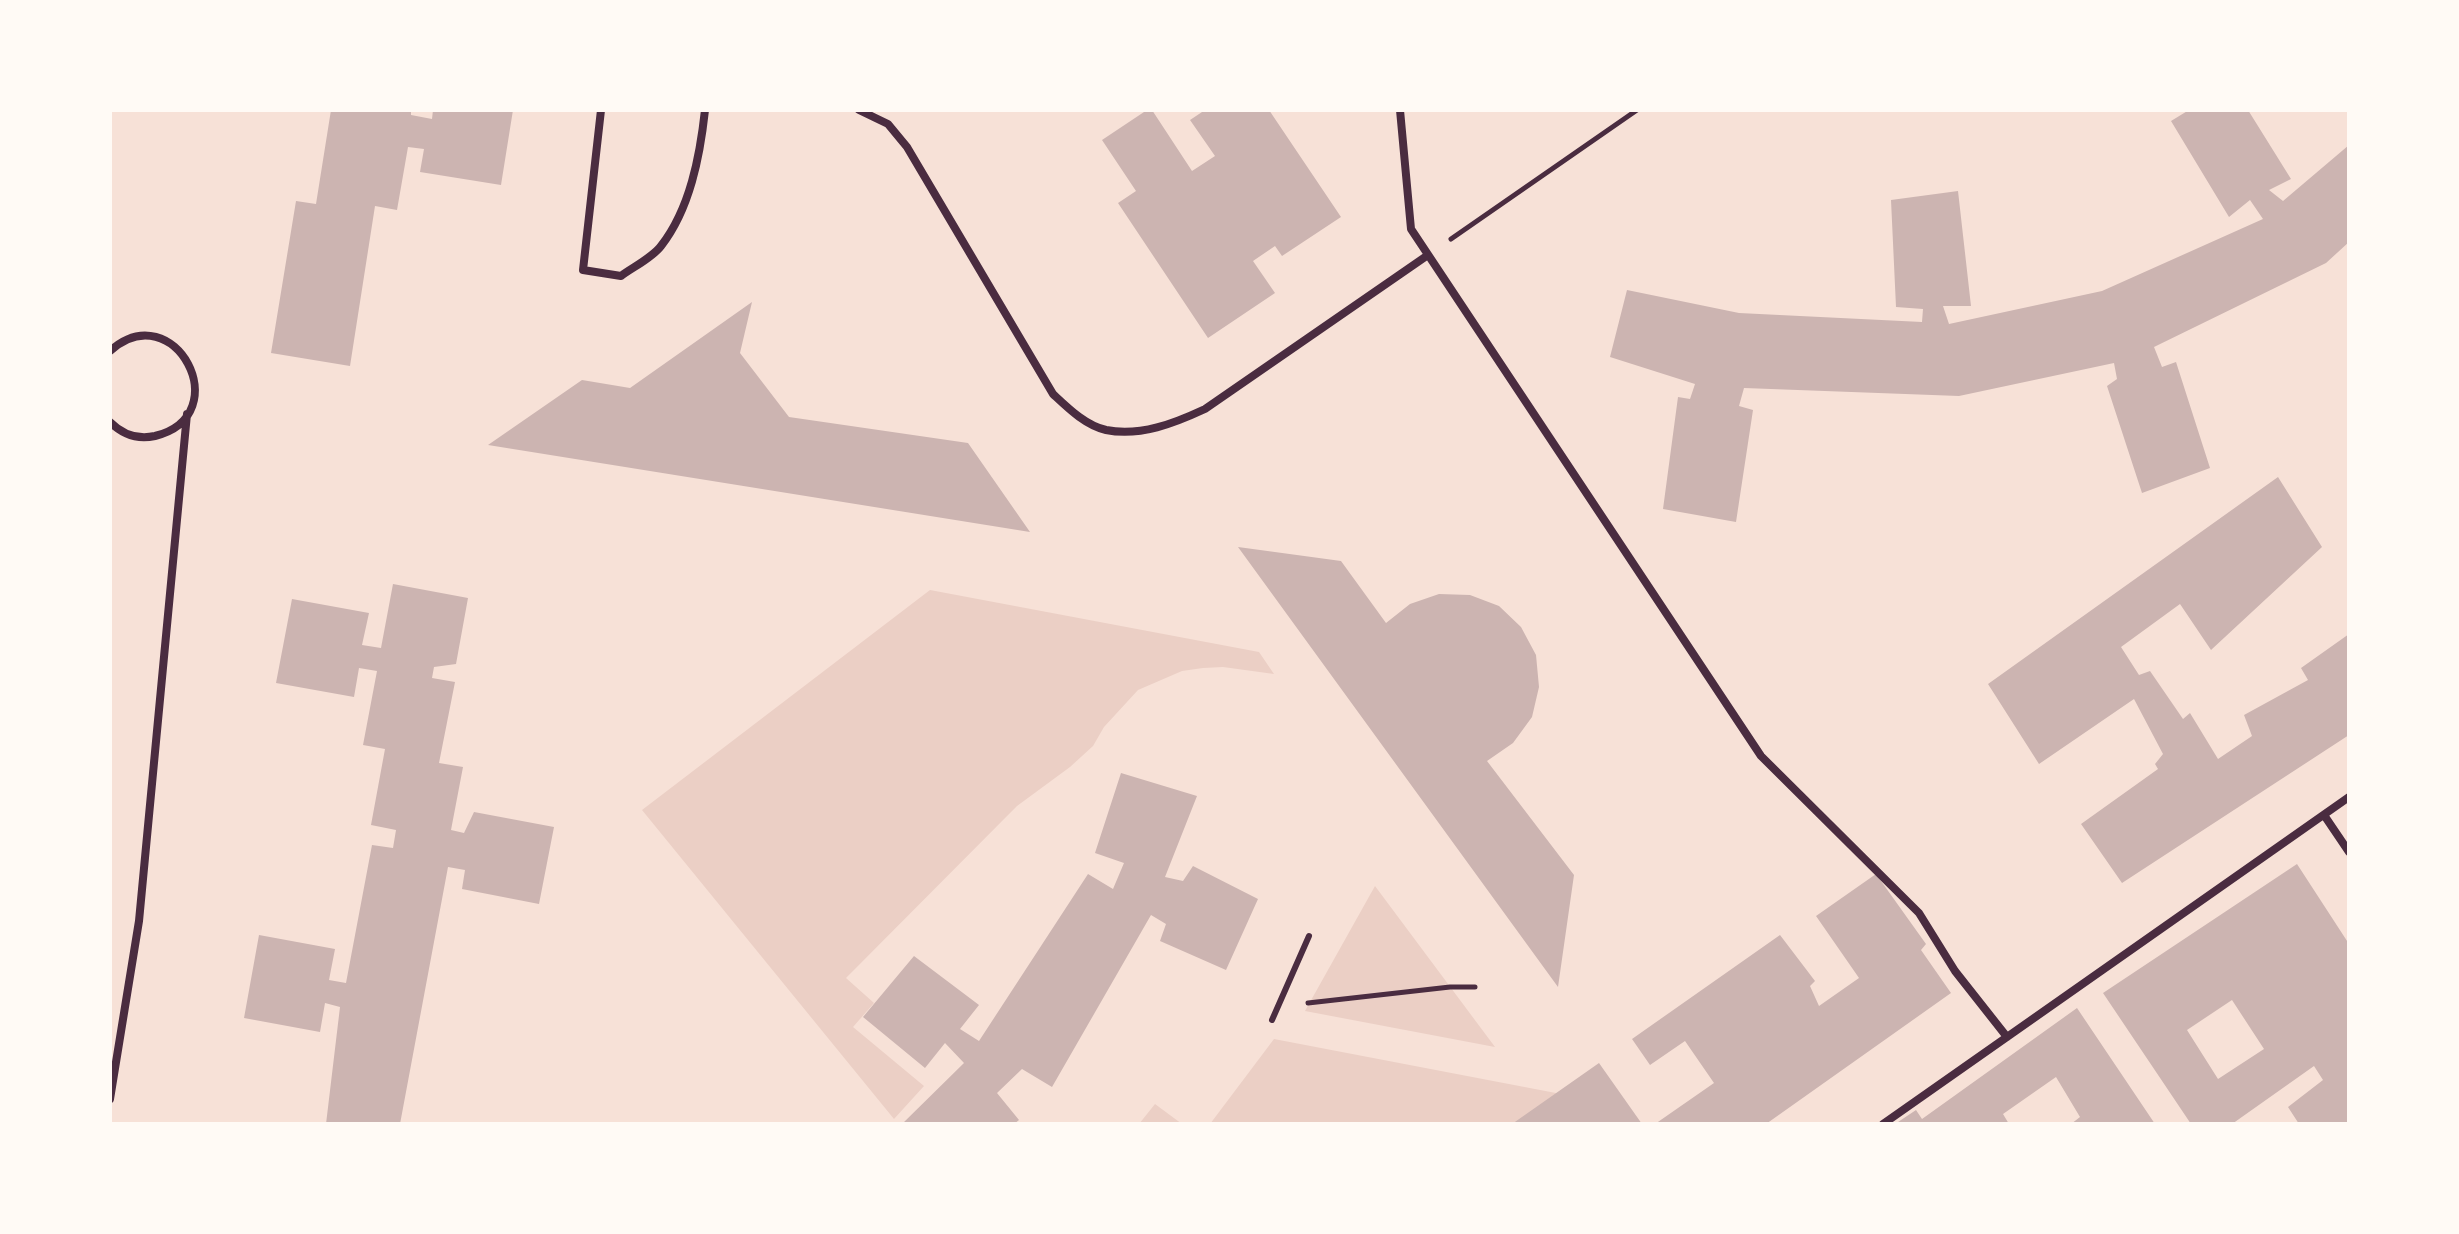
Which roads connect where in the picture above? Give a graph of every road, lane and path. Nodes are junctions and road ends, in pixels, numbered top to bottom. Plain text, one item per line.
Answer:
1 (601, 110) edge
2 (705, 110) edge
3 (859, 110) edge
4 (1400, 110) edge
5 (1637, 110) edge
6 (1428, 255) junction
7 (110, 351) edge
8 (187, 414) junction
9 (110, 422) edge
10 (2349, 797) edge
11 (2324, 815) junction
12 (2349, 852) edge
13 (1309, 936) dead end
14 (1475, 987) dead end
15 (1279, 1005) junction
16 (1272, 1020) dead end
17 (2007, 1037) junction
18 (110, 1099) edge
19 (1883, 1124) edge

1 - 2 street
3 - 6 street
4 - 6 street
5 - 6 path
6 - 17 street
7 - 8 street
8 - 9 street
8 - 18 street
10 - 11 street
11 - 12 street
11 - 17 street
13 - 15 lane
14 - 15 path
15 - 16 lane
17 - 19 street

